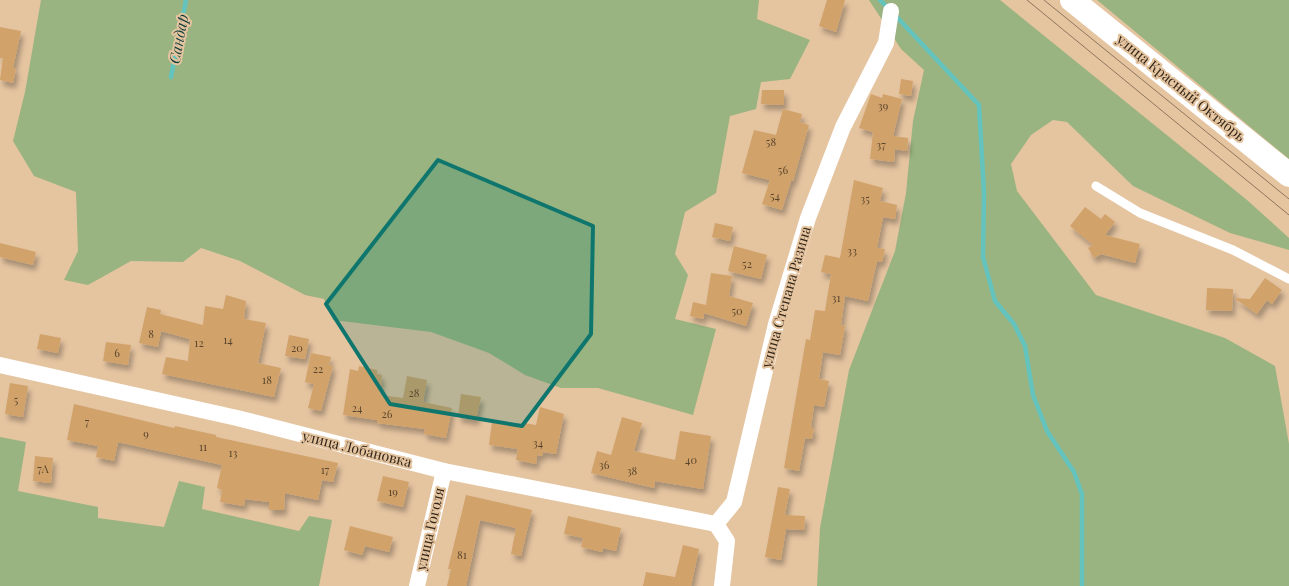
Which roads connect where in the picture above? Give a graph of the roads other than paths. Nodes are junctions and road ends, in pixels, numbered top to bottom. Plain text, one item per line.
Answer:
1 (1072, 0) edge
2 (891, 11) dead end
3 (1289, 175) edge
4 (1096, 186) dead end
5 (1289, 279) edge
6 (0, 365) edge
7 (444, 471) junction
8 (716, 524) junction
9 (417, 586) edge
10 (722, 586) edge

1 - 3 main road, улица Красный Октябрь
2 - 8 street, улица Степана Разина
4 - 5 lane
6 - 7 street, улица Лобановка
7 - 8 street, улица Лобановка
7 - 9 street, улица Гоголя
8 - 10 street

